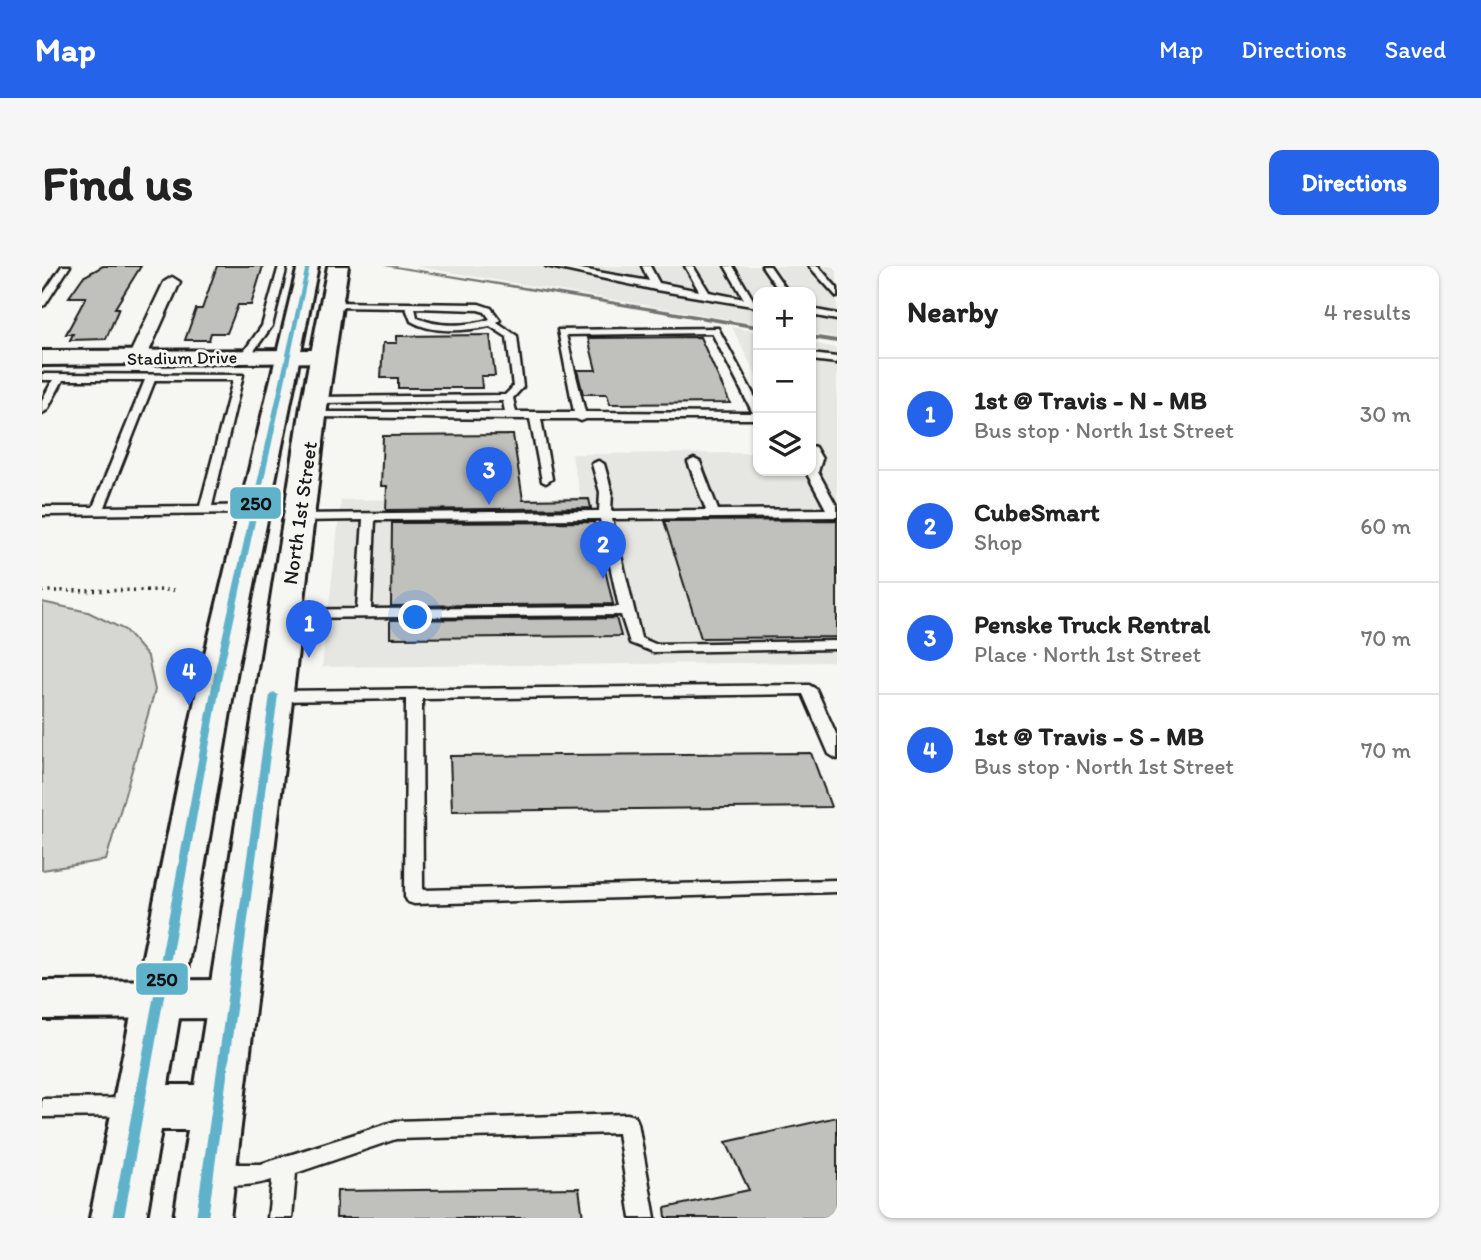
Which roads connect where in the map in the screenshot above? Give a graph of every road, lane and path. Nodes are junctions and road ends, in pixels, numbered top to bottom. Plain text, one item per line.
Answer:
1 (66, 266) edge
2 (283, 266) edge
3 (310, 266) edge
4 (338, 266) edge
5 (551, 266) edge
6 (603, 266) edge
7 (646, 266) edge
8 (689, 266) edge
9 (729, 266) edge
10 (766, 266) edge
11 (813, 266) edge
12 (607, 278) junction
13 (172, 282) dead end
14 (656, 287) junction
15 (781, 287) edge
16 (837, 294) edge
17 (706, 295) junction
18 (753, 300) edge
19 (42, 303) edge
20 (753, 303) edge
21 (331, 305) junction
22 (410, 305) junction
23 (816, 313) edge
24 (837, 317) edge
25 (492, 323) junction
26 (306, 357) junction
27 (42, 358) edge
28 (816, 358) edge
29 (837, 360) edge
30 (242, 367) junction
31 (144, 368) junction
32 (42, 377) edge
33 (60, 377) junction
34 (508, 398) junction
35 (314, 408) junction
36 (42, 410) edge
37 (757, 413) edge
38 (511, 414) junction
39 (536, 414) junction
40 (753, 415) edge
41 (581, 418) junction
42 (694, 462) dead end
43 (598, 464) dead end
44 (814, 476) edge
45 (546, 479) dead end
46 (255, 509) junction
47 (98, 510) junction
48 (205, 510) junction
49 (42, 511) edge
50 (836, 513) edge
51 (713, 514) junction
52 (605, 515) junction
53 (299, 517) junction
54 (369, 517) junction
55 (42, 590) edge
56 (176, 590) dead end
57 (627, 611) junction
58 (363, 613) junction
59 (285, 614) junction
60 (837, 645) edge
61 (414, 694) junction
62 (274, 696) junction
63 (215, 697) junction
64 (837, 754) edge
65 (837, 886) edge
66 (232, 999) junction
67 (42, 1000) edge
68 (160, 1000) junction
69 (139, 1107) junction
70 (42, 1108) edge
71 (217, 1108) junction
72 (285, 1166) junction
73 (208, 1174) junction
74 (118, 1218) edge
75 (202, 1218) edge
76 (281, 1218) edge
77 (643, 1218) edge

1 - 19 lane
2 - 30 lane
3 - 21 main road
3 - 26 main road, North 1st Street
4 - 21 main road, North 1st Street
5 - 12 lane
6 - 12 lane
7 - 14 lane
8 - 17 lane
9 - 18 lane
10 - 15 lane
11 - 16 lane
12 - 14 lane
13 - 31 street
14 - 17 lane
17 - 20 lane
21 - 22 lane
21 - 26 main road, North 1st Street
22 - 25 lane
22 - 25 lane
23 - 24 lane
25 - 34 lane
26 - 30 main road, Stadium Drive
26 - 35 main road, North 1st Street
26 - 46 main road, North 1st Street
27 - 31 main road, Stadium Drive
28 - 29 lane
30 - 31 main road, Stadium Drive
30 - 48 lane
31 - 33 lane
31 - 47 lane
32 - 33 lane
33 - 36 lane
34 - 35 lane
34 - 38 lane
35 - 38 lane
35 - 53 main road, North 1st Street
37 - 41 lane
38 - 39 lane
39 - 41 lane
39 - 45 lane
40 - 41 lane
42 - 51 lane
43 - 52 lane
44 - 50 lane
46 - 48 lane
46 - 63 main road, North 1st Street
47 - 48 lane
47 - 49 lane
50 - 51 lane
51 - 52 lane
52 - 54 lane
52 - 57 lane
53 - 54 lane
53 - 59 main road, North 1st Street
54 - 58 lane
55 - 56 path
57 - 58 lane
57 - 60 lane
58 - 59 lane
59 - 62 main road, North 1st Street
61 - 62 lane
61 - 64 lane
61 - 65 lane
62 - 63 main road
62 - 66 main road, North 1st Street
63 - 68 main road, North 1st Street
66 - 68 main road
66 - 71 main road, North 1st Street
67 - 68 main road
68 - 69 main road, North 1st Street
69 - 70 lane
69 - 71 main road
69 - 74 main road, North 1st Street
71 - 73 main road, North 1st Street
72 - 73 lane
72 - 76 lane
72 - 77 lane
73 - 75 main road, North 1st Street

